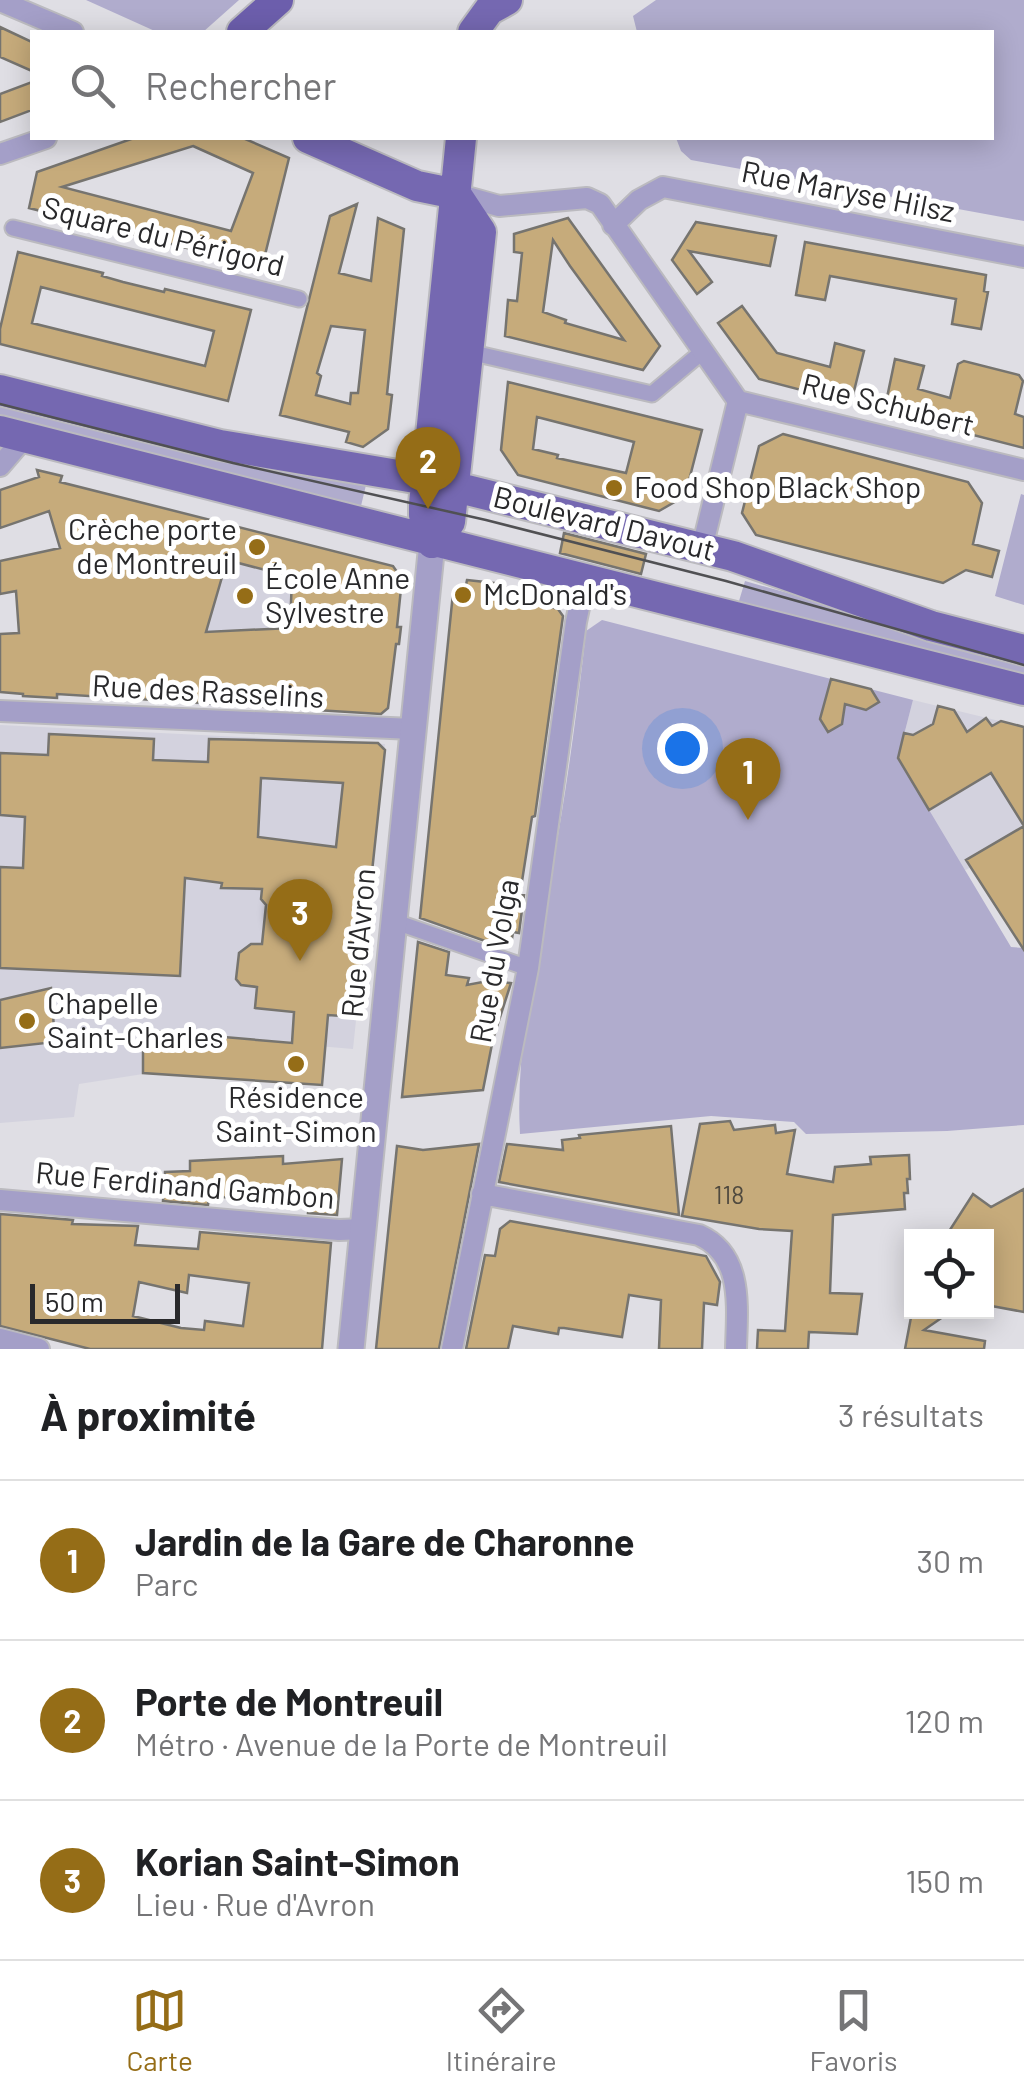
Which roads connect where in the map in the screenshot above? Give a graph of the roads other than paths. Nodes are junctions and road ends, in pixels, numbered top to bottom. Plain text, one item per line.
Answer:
1 (278, 0) edge
2 (507, 0) edge
3 (0, 1) edge
4 (67, 30) edge
5 (244, 30) edge
6 (474, 30) edge
7 (40, 140) edge
8 (313, 140) edge
9 (461, 140) edge
10 (0, 154) edge
11 (456, 194) junction
12 (613, 224) junction
13 (13, 228) dead end
14 (1024, 257) edge
15 (299, 299) dead end
16 (470, 352) junction
17 (702, 352) junction
18 (0, 390) edge
19 (738, 401) junction
20 (12, 434) edge
21 (0, 466) edge
22 (1024, 470) edge
23 (441, 483) junction
24 (432, 543) junction
25 (702, 548) junction
26 (592, 584) junction
27 (1024, 650) edge
28 (1024, 690) edge
29 (0, 711) edge
30 (413, 730) junction
31 (393, 921) junction
32 (528, 968) junction
33 (482, 1194) junction
34 (0, 1200) edge
35 (364, 1229) junction
36 (0, 1340) edge
37 (40, 1349) edge
38 (352, 1349) edge
39 (452, 1349) edge
40 (736, 1349) edge

1 - 5 highway
2 - 6 main road
3 - 4 street
7 - 10 street
8 - 11 main road
9 - 11 main road
11 - 12 street
11 - 16 main road
11 - 23 main road
12 - 14 street, Rue Maryse Hilsz
12 - 17 street
13 - 15 street, Square du Périgord
16 - 17 street
16 - 23 main road
17 - 19 street
18 - 23 main road, Boulevard Davout
19 - 22 street, Rue Schubert
19 - 25 street
20 - 21 street
20 - 24 main road, Boulevard Davout
23 - 24 main road
23 - 25 main road, Boulevard Davout
24 - 26 main road, Boulevard Davout
24 - 30 street, Rue d'Avron
25 - 27 main road, Boulevard Davout
26 - 28 main road, Boulevard Davout
26 - 32 street, Rue du Volga
29 - 30 street, Rue des Rasselins
30 - 31 street, Rue d'Avron
31 - 32 street
31 - 35 street, Rue d'Avron
32 - 33 street, Rue du Volga
33 - 39 street, Rue du Volga
33 - 40 street
34 - 35 street, Rue Ferdinand Gambon
35 - 38 street, Rue d'Avron
36 - 37 street

